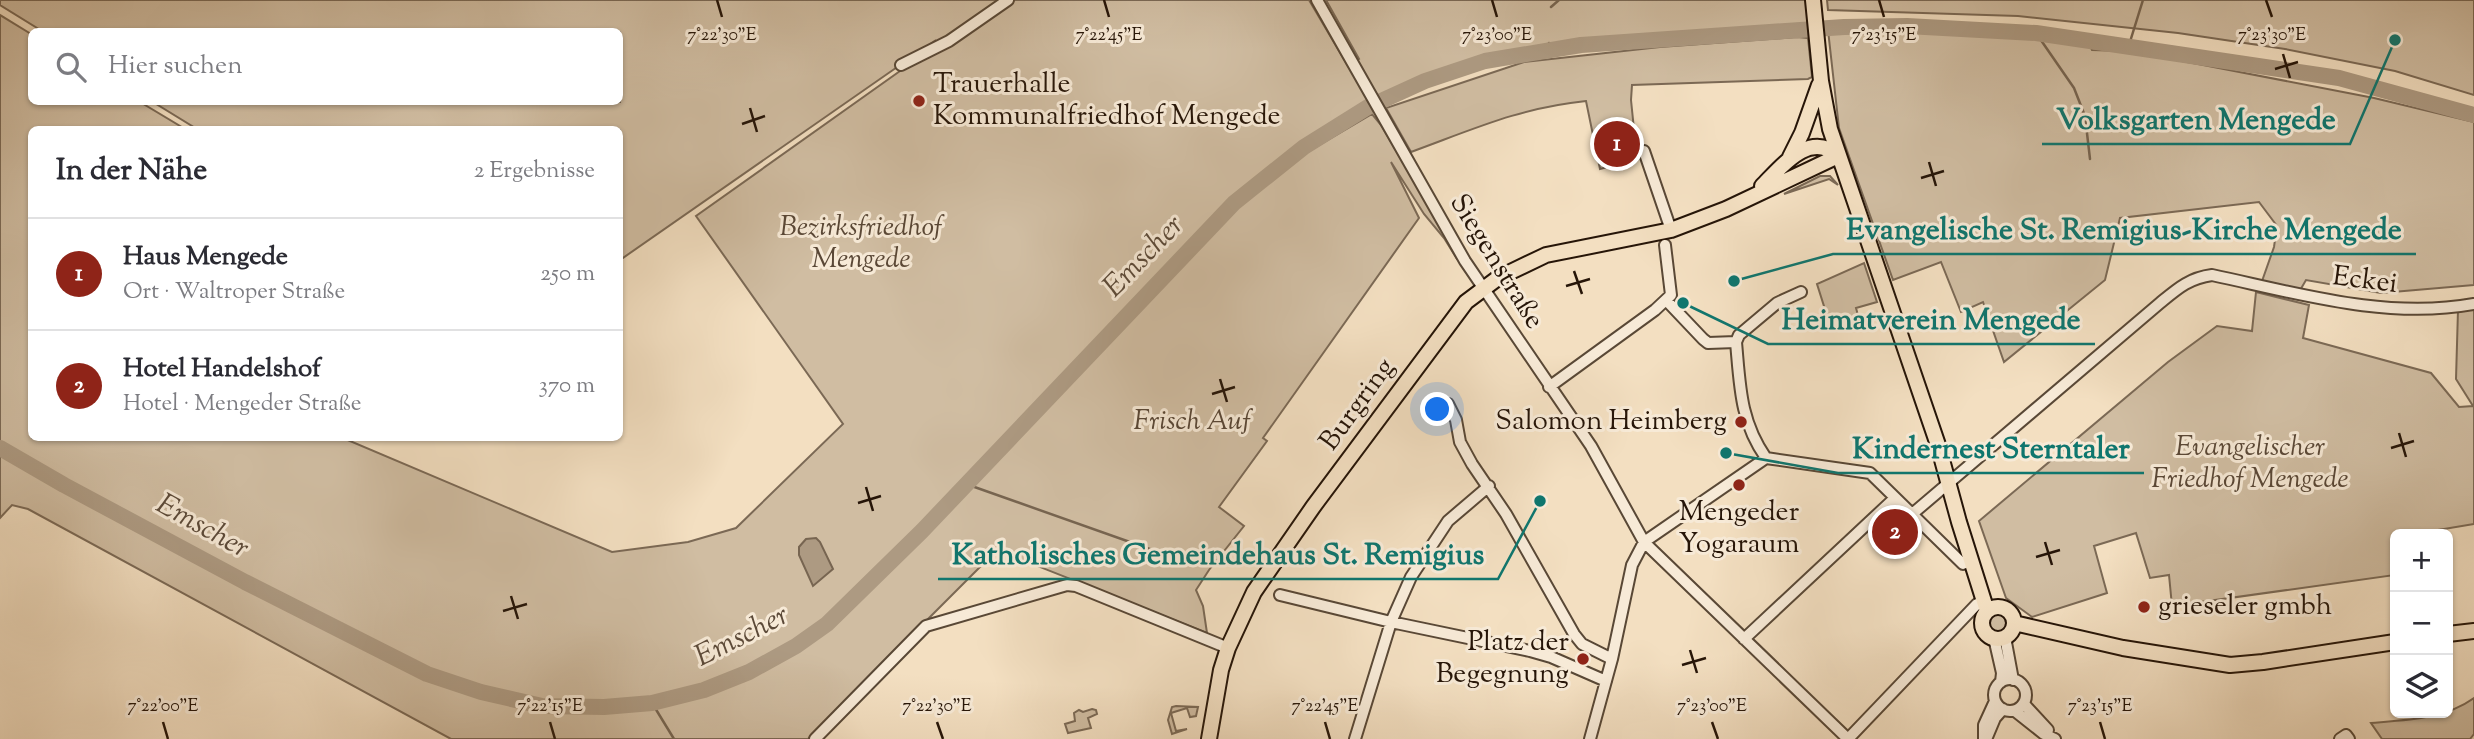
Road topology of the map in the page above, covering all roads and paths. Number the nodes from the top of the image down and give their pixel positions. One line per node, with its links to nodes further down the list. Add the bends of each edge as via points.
1 (1008, 0): 4 (street, via 949,41)
2 (1317, 0): 12 (street, Siegenstraße)
3 (1813, 2): 5 (main road)
4 (901, 65)
5 (1821, 81): 7 (main road); 8 (main road)
6 (1644, 151): 10 (street)
7 (1838, 156): 8 (main road, via 1828,149 1810,147); 9 (main road); 20 (main road)
8 (1788, 161): 9 (main road)
9 (1752, 195): 10 (main road, Burgring)
10 (1671, 230): 12 (main road, Burgring, via 1546,255)
11 (1665, 245): 14 (street)
12 (1483, 287): 17 (street, Siegenstraße); 35 (main road, Burgring, via 1453,317 1313,507 1254,592)
13 (1801, 292): 16 (street, via 1777,303)
14 (1669, 298): 16 (street, via 1703,340); 17 (street)
15 (2474, 304): 20 (street, Eckei, via 2408,309 2338,302 2212,275 2192,279)
16 (1736, 342): 19 (street, via 1745,421)
17 (1549, 387): 24 (street, Siegenstraße, via 1598,458)
18 (1448, 404): 21 (street, via 1460,442)
19 (1766, 458): 22 (street, via 1864,471); 24 (street)
20 (1948, 481): 23 (street, Eckei); 25 (main road)
21 (1489, 486): 28 (street, via 1436,536); 36 (street, via 1574,634 1582,644)
22 (1895, 498): 23 (street); 33 (street)
23 (1911, 514): 25 (street)
24 (1644, 542): 33 (street, Siegenstraße); 36 (street, via 1632,565)
25 (1969, 567): 27 (main road)
26 (1280, 595): 28 (street)
27 (1986, 607): 29 (main road, via 2008,611); 32 (main road, via 1983,628 1988,635); 45 (street)
28 (1391, 622): 37 (street, via 1530,651); 43 (street)
29 (2014, 623): 32 (main road, via 2011,631); 34 (main road, via 2123,648 2230,665)
30 (2474, 631): 31 (main road)
31 (2453, 633)
32 (1999, 637): 38 (street)
33 (1744, 639): 45 (street, Siegenstraße)
34 (2390, 643)
35 (1228, 648): 41 (street, via 1067,584 926,626); 42 (main road, Burgring)
36 (1612, 659): 37 (street)
37 (1606, 681): 44 (street)
38 (2007, 681): 39 (street, via 1996,689); 39 (street, via 2024,687 2026,695)
39 (2009, 706): 40 (street); 46 (street, via 1984,725)
40 (2054, 738)
41 (815, 739)
42 (1209, 739)
43 (1355, 739)
44 (1590, 739)
45 (1848, 739)
46 (1985, 739)
47 (2340, 739): 48 (street, via 2346,735)
48 (2348, 739)

